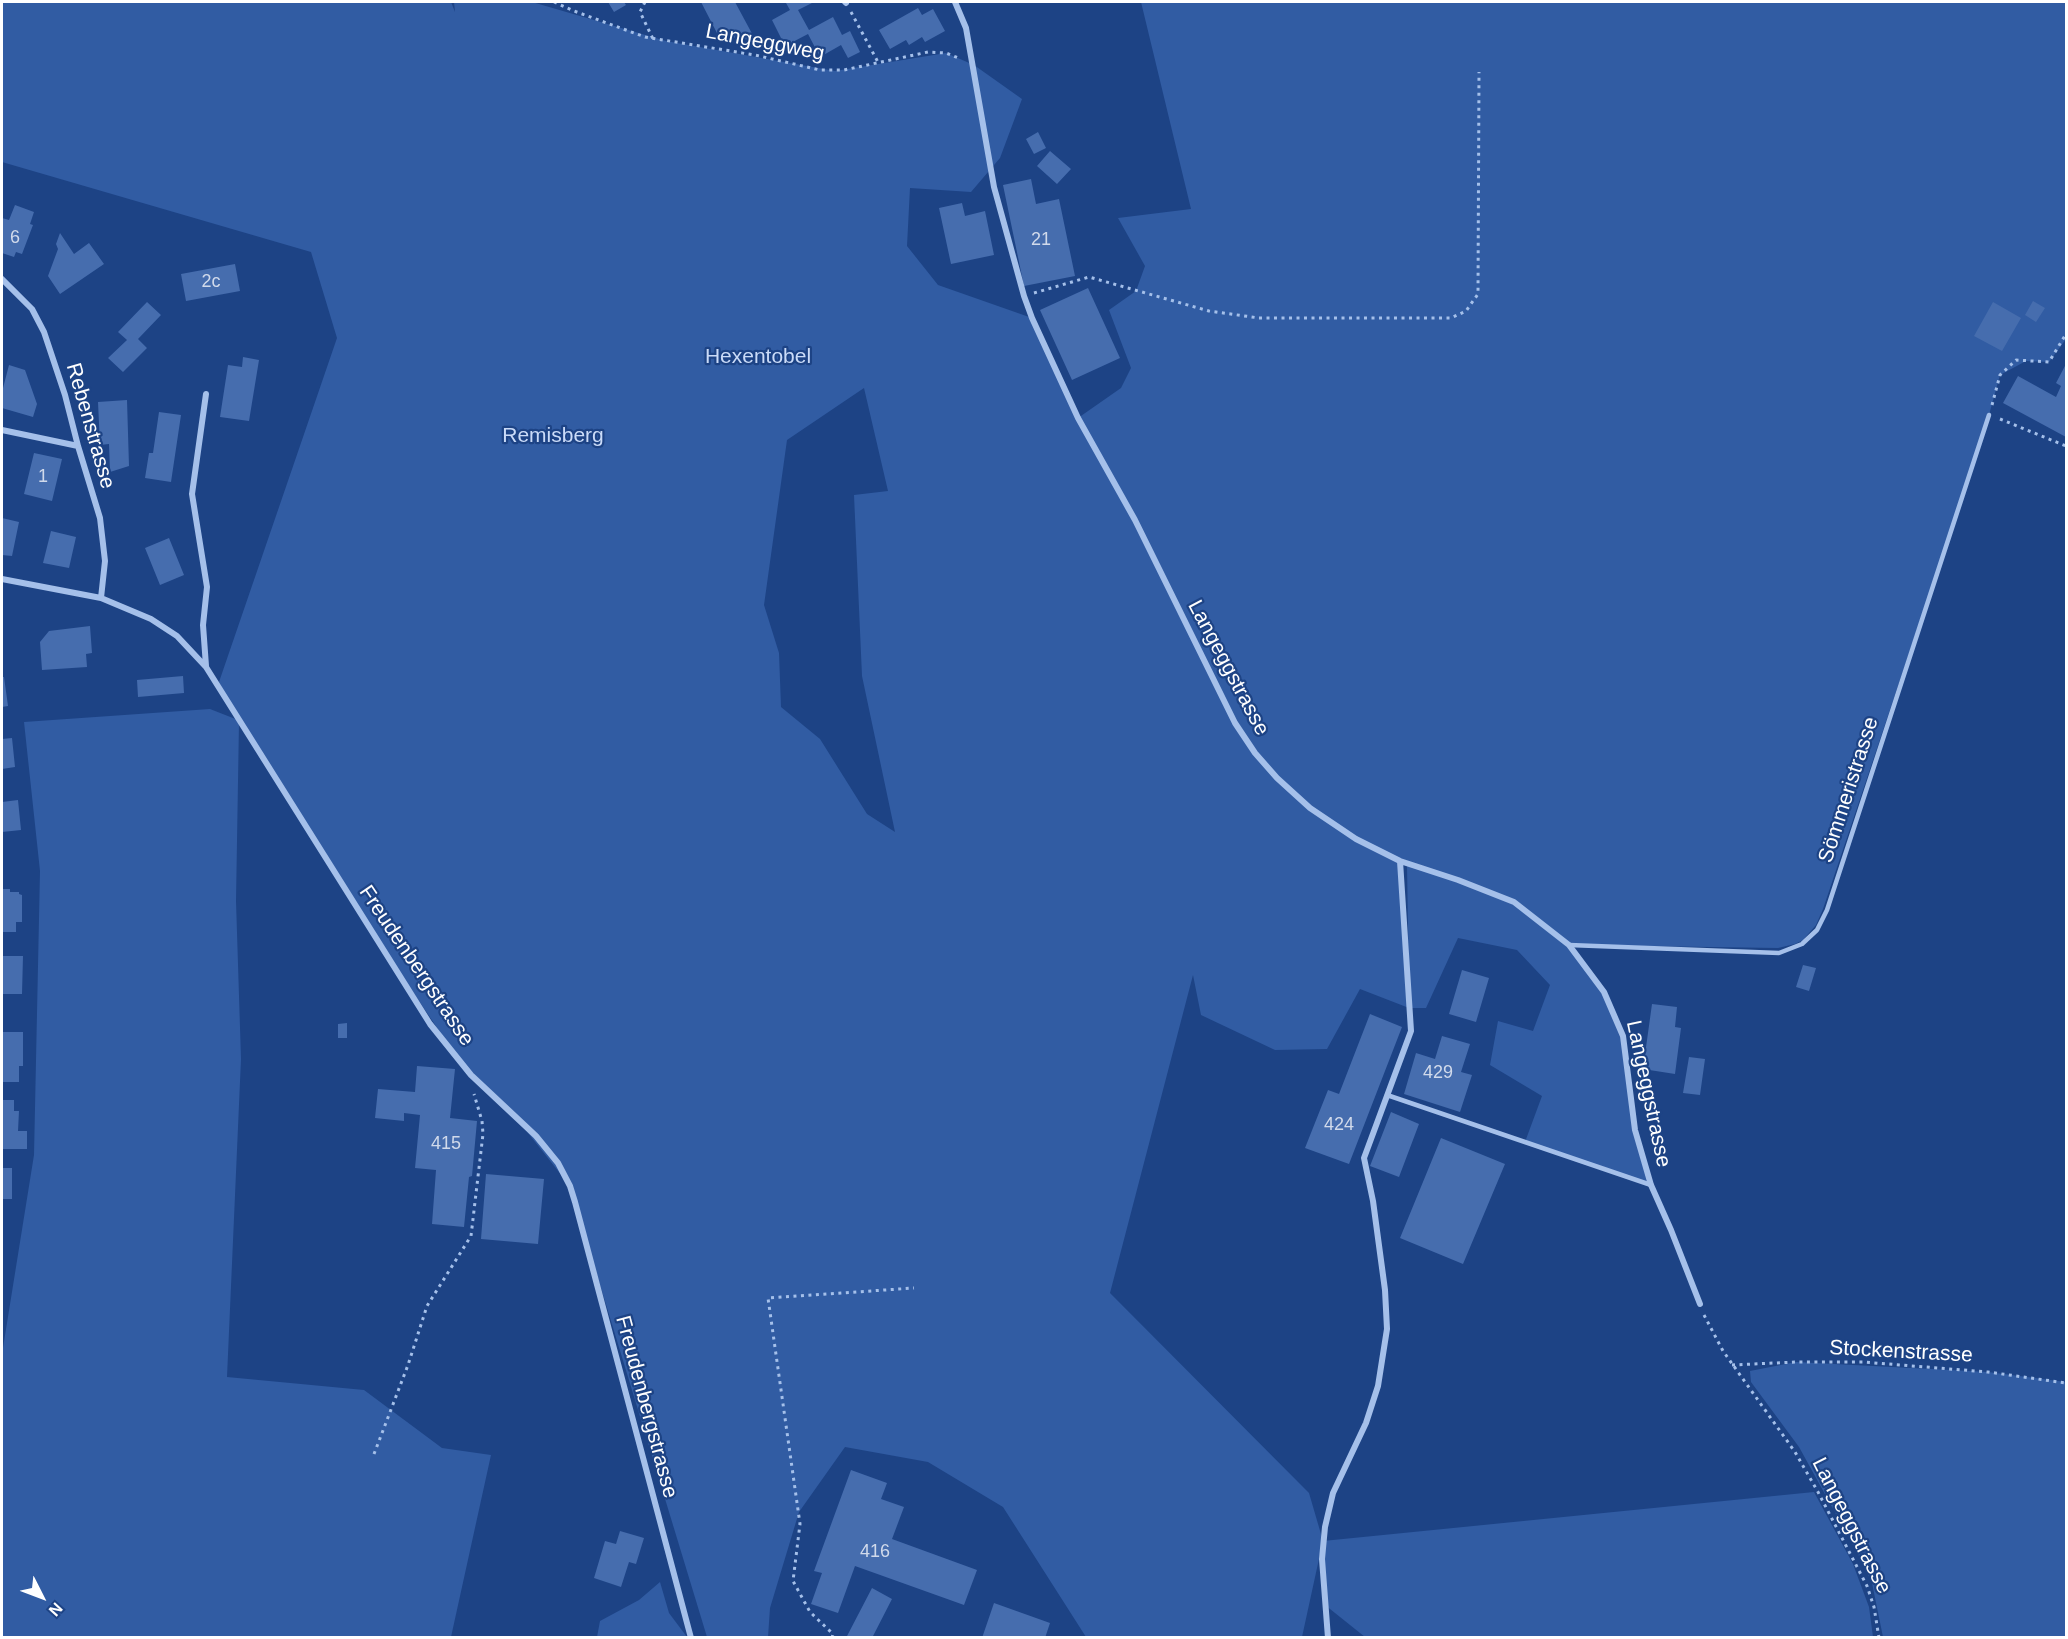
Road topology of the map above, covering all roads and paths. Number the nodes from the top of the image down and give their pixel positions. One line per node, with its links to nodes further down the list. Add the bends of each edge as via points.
1 (554, 2): 5 (path, Langeggweg)
2 (645, 2): 5 (path, via 640,12)
3 (845, 2): 6 (path)
4 (955, 2): 7 (street, Langeggstrasse, via 966,28)
5 (653, 39): 6 (path, Langeggweg, via 820,70)
6 (879, 64): 7 (path, Langeggweg, via 928,52 946,53)
7 (974, 65): 10 (street, Langeggstrasse, via 994,187)
8 (1479, 72): 10 (path, via 1478,294 1466,311 1451,318 1259,318 1209,311 1089,277)
9 (2, 279): 15 (street, Rebenstrasse, via 32,309 44,332)
10 (1024, 296): 20 (street, Langeggstrasse, via 1078,418 1135,520 1235,723 1277,778 1310,808 1356,839)
11 (2067, 334): 13 (path, via 2049,362 2016,360 2000,375)
12 (206, 394): 19 (street, via 192,494 207,587 203,625)
13 (1989, 415): 16 (path); 21 (lane, Sömmeristrasse, via 1827,910 1817,930 1802,945 1779,952)
14 (2, 430): 15 (street)
15 (78, 446): 18 (street, Rebenstrasse, via 100,518 105,561)
16 (2067, 446)
17 (2, 579): 18 (street, Freudenbergstrasse)
18 (101, 598): 19 (street, Freudenbergstrasse, via 151,619 177,636)
19 (206, 667): 22 (street, Freudenbergstrasse, via 413,998)
20 (1400, 861): 21 (street, Langeggstrasse, via 1514,902); 23 (street, via 1411,1031)
21 (1569, 945): 24 (street, Langeggstrasse, via 1604,992 1623,1036 1635,1130)
22 (471, 1075): 29 (path, via 483,1121 471,1236 426,1306); 30 (street, Freudenbergstrasse, via 545,1146 570,1186)
23 (1387, 1095): 24 (lane); 32 (street, via 1364,1158 1386,1290 1387,1329 1378,1386 1366,1423 1333,1493 1325,1527 1322,1558)
24 (1651, 1185): 26 (street, Langeggstrasse)
25 (914, 1288): 31 (path, via 768,1298 800,1524 793,1581 810,1612 833,1634)
26 (1700, 1304): 27 (path, Langeggstrasse)
27 (1732, 1365): 28 (path, Stockenstrasse, via 1863,1362); 33 (path, Langeggstrasse, via 1818,1491 1867,1586)
28 (2067, 1383)
29 (374, 1454)
30 (690, 1638)
31 (832, 1638)
32 (1328, 1638)
33 (1879, 1638)

